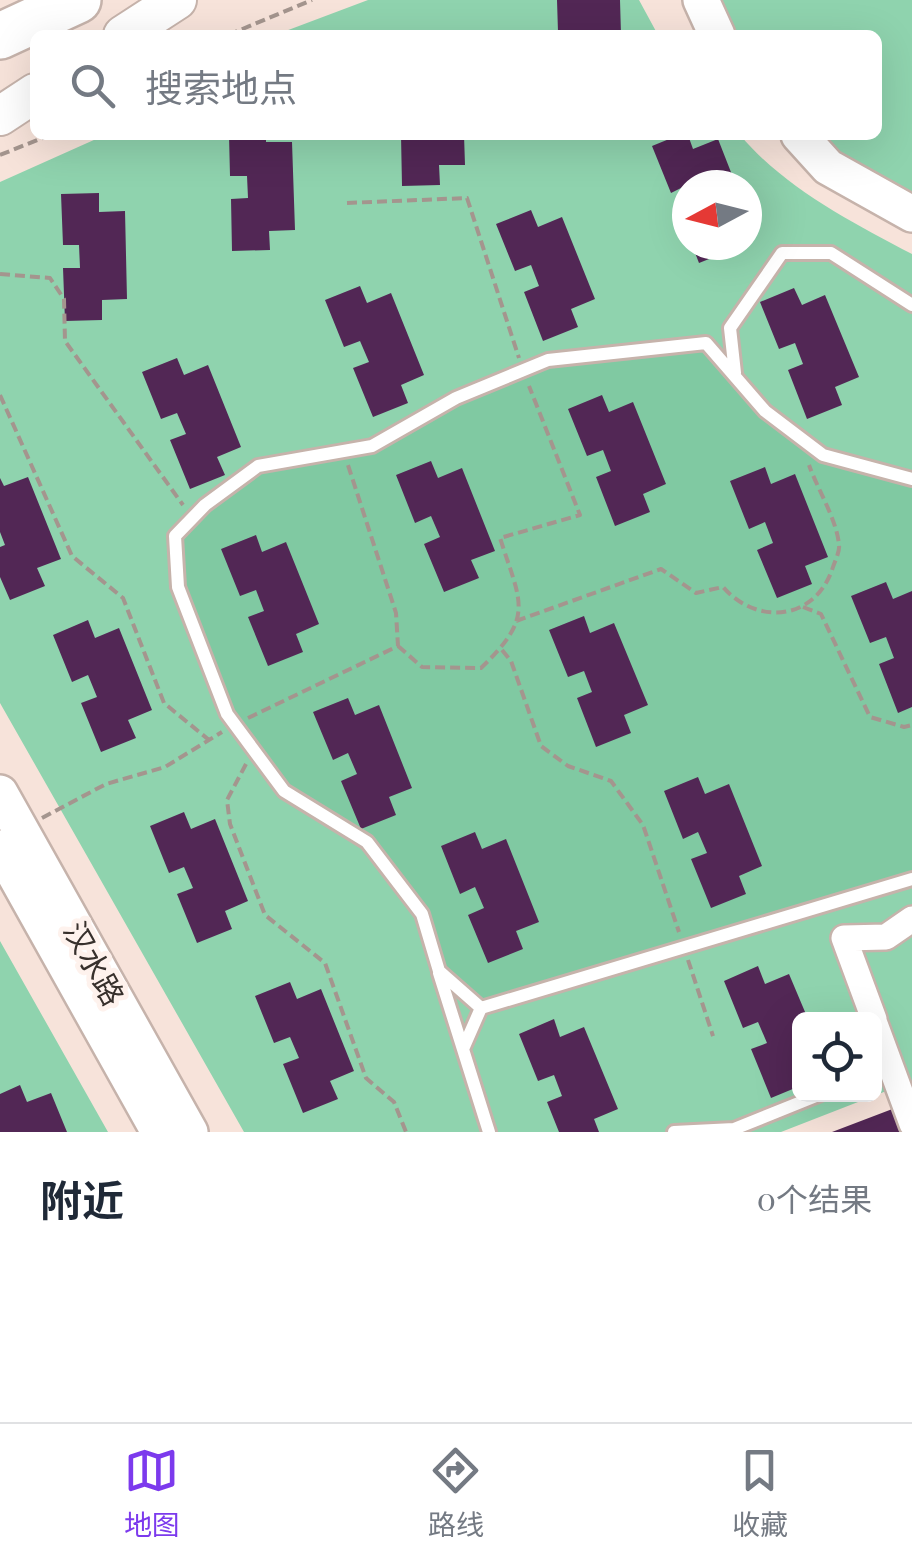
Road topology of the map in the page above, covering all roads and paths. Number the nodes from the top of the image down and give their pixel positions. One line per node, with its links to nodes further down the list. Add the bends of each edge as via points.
1 (20, 0): 6 (highway)
2 (78, 0): 10 (highway)
3 (177, 0): 7 (main road)
4 (312, 0): 8 (path)
5 (702, 0): 9 (main road)
6 (0, 8)
7 (131, 30)
8 (240, 30)
9 (715, 30)
10 (0, 36)
11 (30, 96): 12 (main road)
12 (0, 116)
13 (38, 140): 15 (path)
14 (803, 140): 17 (main road, via 828,167)
15 (0, 155)
16 (346, 203): 22 (path, via 467,198)
17 (912, 214)
18 (0, 274): 28 (path, via 50,278 64,299 64,341)
19 (912, 306): 20 (lane, via 831,253 782,254)
20 (730, 328): 21 (lane); 23 (lane)
21 (706, 343): 22 (lane, via 548,360); 23 (lane)
22 (523, 371): 26 (lane, via 456,398 372,446); 30 (path, via 580,515 500,538 519,598)
23 (736, 373): 25 (lane, via 765,411)
24 (0, 395): 35 (path, via 72,556 123,598 164,702)
25 (804, 440): 27 (lane, via 823,455); 29 (path, via 840,546 829,580)
26 (344, 451): 28 (lane, via 258,466); 31 (path, via 396,613)
27 (912, 479)
28 (192, 518): 33 (lane, via 175,536 178,587)
29 (803, 607): 30 (path, via 765,614 740,606 723,587 696,593 661,569); 34 (path, via 821,614 870,717)
30 (516, 622): 32 (path, via 514,636)
31 (398, 646): 32 (path, via 422,667 481,668); 33 (path)
32 (501, 649): 41 (path, via 541,746 568,766 611,780 643,825)
33 (235, 724): 35 (path); 36 (lane)
34 (912, 725)
35 (209, 740): 38 (path, via 165,767 106,784)
36 (254, 750): 42 (lane, via 284,790 367,842 422,914); 52 (path, via 227,800 265,914 325,963 366,1078 394,1102)
37 (0, 793): 38 (main road, 汉水路)
38 (8, 857): 50 (main road, 汉水路); 51 (main road, 汉水路)
39 (912, 879): 41 (lane)
40 (912, 919): 44 (street, via 886,937 844,938)
41 (684, 947): 43 (lane); 45 (path)
42 (438, 971): 43 (lane); 47 (lane)
43 (481, 1008): 47 (lane)
44 (871, 1012)
45 (713, 1036)
46 (882, 1042): 49 (street)
47 (462, 1049): 53 (lane)
48 (802, 1102): 54 (lane, via 734,1129)
49 (912, 1124)
50 (158, 1132)
51 (190, 1132)
52 (406, 1132)
53 (489, 1132)
54 (674, 1132)

